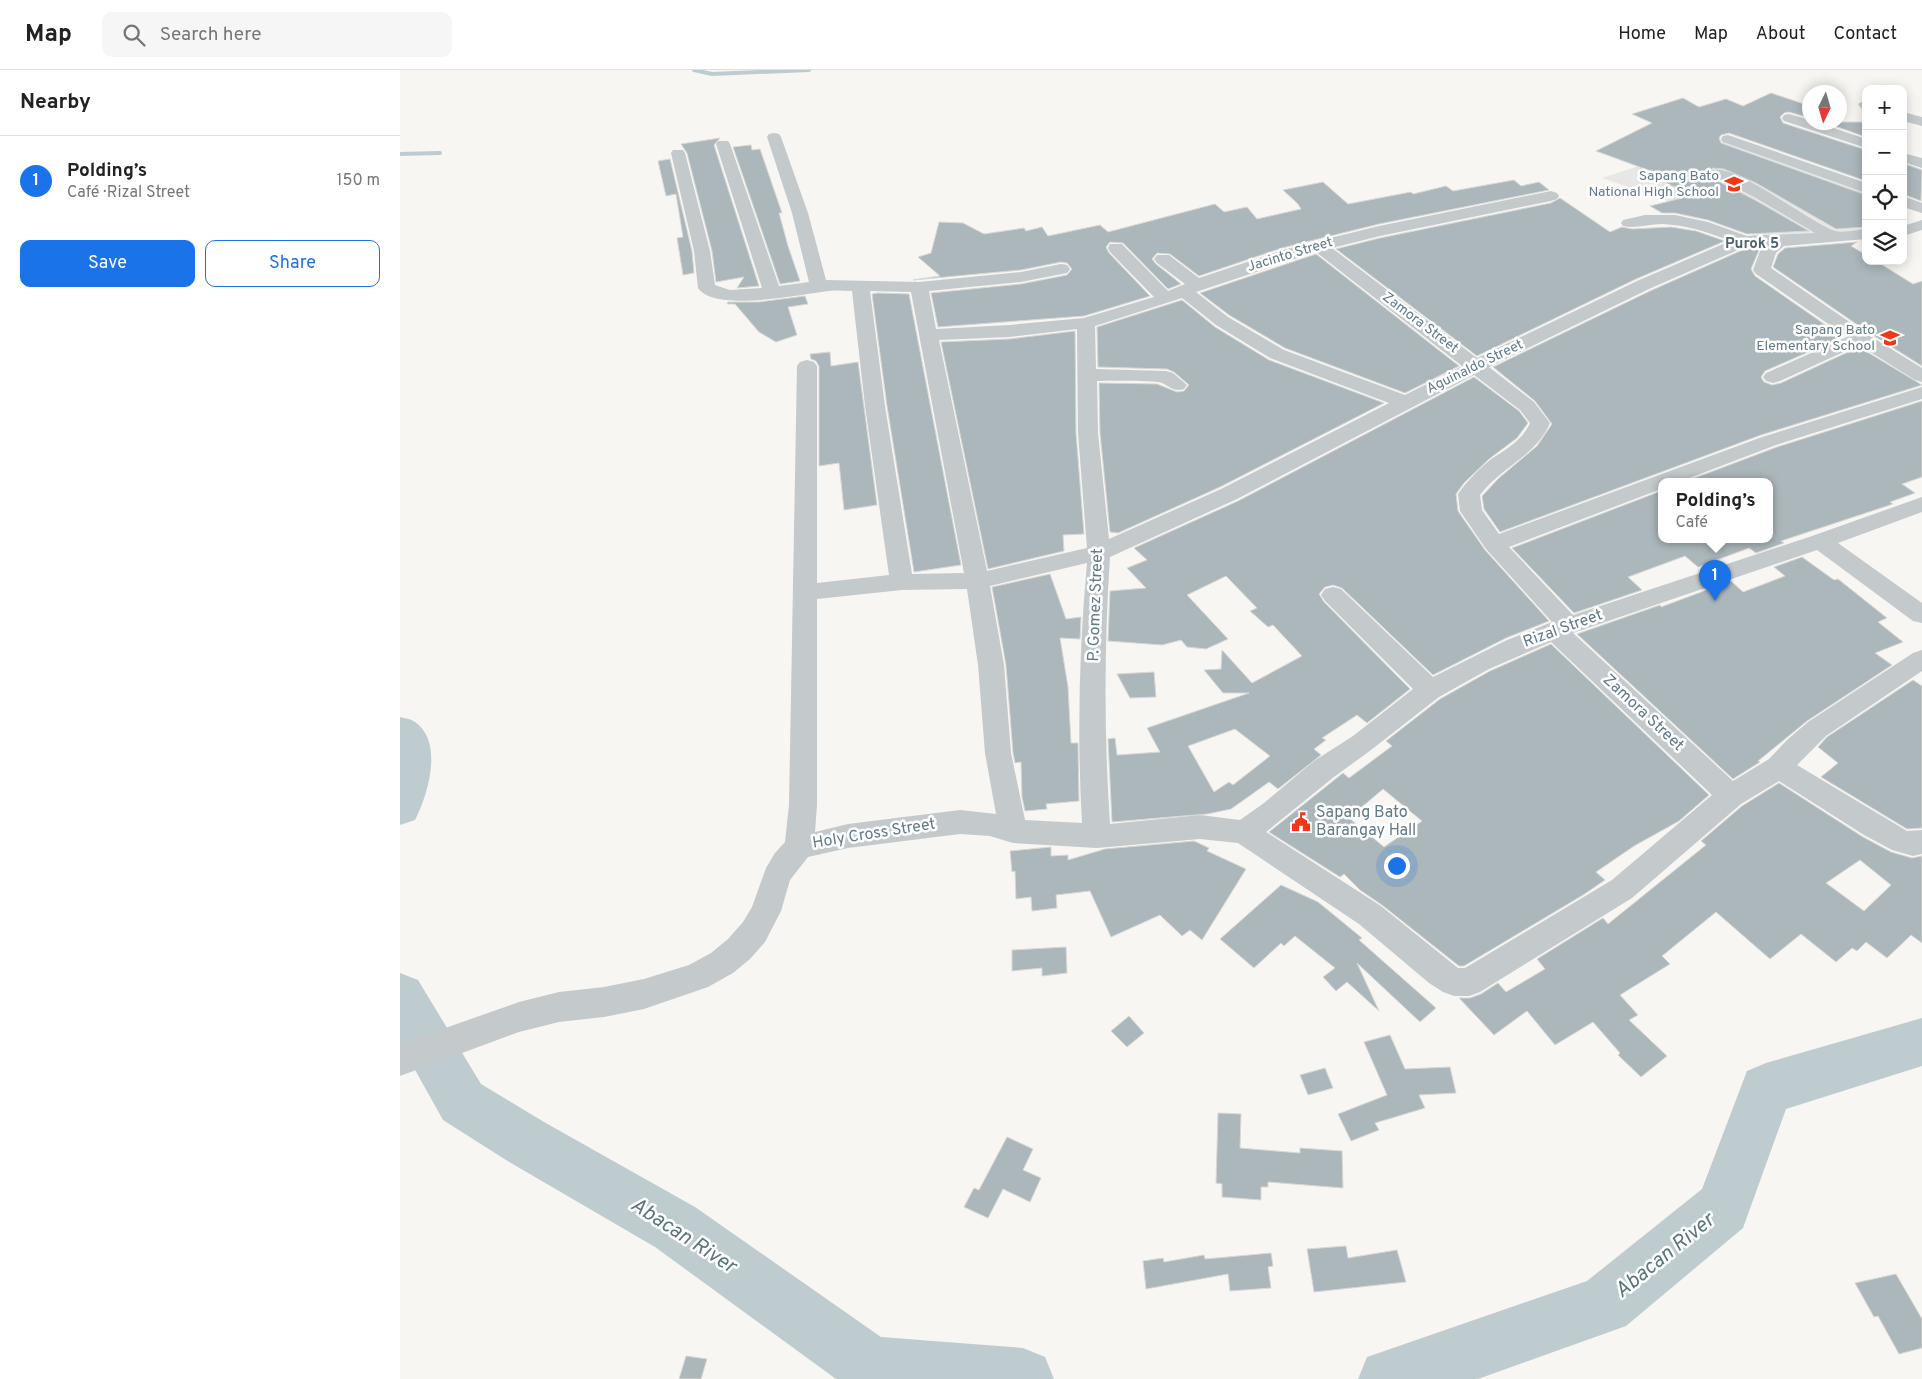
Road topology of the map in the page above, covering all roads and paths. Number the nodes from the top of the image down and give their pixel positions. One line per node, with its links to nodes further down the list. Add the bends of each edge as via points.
1 (1907, 117): 3 (street)
2 (1789, 118): 6 (street)
3 (1922, 122)
4 (774, 137): 28 (street, via 800,213)
5 (1728, 140): 12 (street)
6 (1862, 143)
7 (723, 144): 31 (street)
8 (678, 153): 31 (street, via 702,251 707,288 717,294 732,296)
9 (1907, 158): 10 (street)
10 (1922, 163)
11 (1718, 173): 20 (street)
12 (1862, 187)
13 (1551, 196): 23 (street, Jacinto Street)
14 (1907, 202): 15 (street)
15 (1922, 208)
16 (1629, 223): 21 (street, via 1649,218 1676,219 1697,223)
17 (1922, 225): 18 (street)
18 (1907, 229)
19 (1862, 234): 20 (street, Aguinaldo Street)
20 (1834, 237): 22 (street, Aguinaldo Street)
21 (1745, 241): 22 (street, Aguinaldo Street); 37 (street, Aguinaldo Street, via 1643,285)
22 (1779, 241): 35 (street, via 1768,252 1762,270)
23 (1318, 246): 30 (street, Jacinto Street); 37 (street, Zamora Street)
24 (1116, 248): 32 (street)
25 (1164, 259): 30 (street)
26 (1061, 269): 29 (street, via 1021,277)
27 (860, 285): 28 (street); 29 (street); 51 (street)
28 (819, 286): 31 (street)
29 (919, 287): 34 (street)
30 (1191, 288): 32 (street, Jacinto Street); 43 (street, via 1222,321 1277,354)
31 (772, 292)
32 (1166, 299): 33 (street, Jacinto Street)
33 (1086, 323): 34 (street, Jacinto Street, via 1044,319); 39 (street)
34 (928, 335): 50 (street)
35 (1860, 338): 38 (street); 40 (street)
36 (807, 366): 52 (street)
37 (1476, 366): 43 (street, Aguinaldo Street); 48 (street, Zamora Street, via 1527,406 1540,423 1537,433 1527,444 1488,472 1469,494 1471,511)
38 (1917, 369)
39 (1086, 375): 41 (street, via 1166,377); 49 (street, P. Gomez Street)
40 (1773, 377)
41 (1177, 385)
42 (1922, 393): 44 (street, via 1769,441)
43 (1405, 402): 49 (street, Aguinaldo Street, via 1229,494)
44 (1670, 478)
45 (1658, 483): 48 (street)
46 (1922, 504): 47 (street, Rizal Street)
47 (1820, 541): 54 (street); 55 (street, Rizal Street)
48 (1494, 544): 55 (street, Zamora Street)
49 (1099, 553): 50 (street, Aguinaldo Street); 62 (street, P. Gomez Street, via 1094,615 1093,707)
50 (978, 581): 51 (street, Aguinaldo Street); 60 (street, via 991,665 998,753)
51 (902, 582): 52 (street, Aguinaldo Street)
52 (806, 592): 64 (street, via 803,805)
53 (1333, 595): 57 (street)
54 (1922, 615)
55 (1562, 628): 57 (street, Rizal Street, via 1498,654); 59 (street, Zamora Street)
56 (1922, 659): 58 (street, via 1817,729)
57 (1430, 690): 61 (street, Rizal Street)
58 (1779, 767): 59 (street); 63 (street, via 1902,842)
59 (1731, 796): 61 (street, via 1622,889 1469,982 1454,982 1440,973 1370,915)
60 (1013, 831): 62 (street, Holy Cross Street); 64 (street, Holy Cross Street, via 990,824 932,824)
61 (1244, 832): 62 (street, Holy Cross Street, via 1200,827)
62 (1096, 836)
63 (1922, 842)
64 (799, 847): 65 (street, Holy Cross Street, via 784,862 776,877 766,911 754,932 722,963 697,977 644,994 559,1007 488,1026)
65 (400, 1060)

